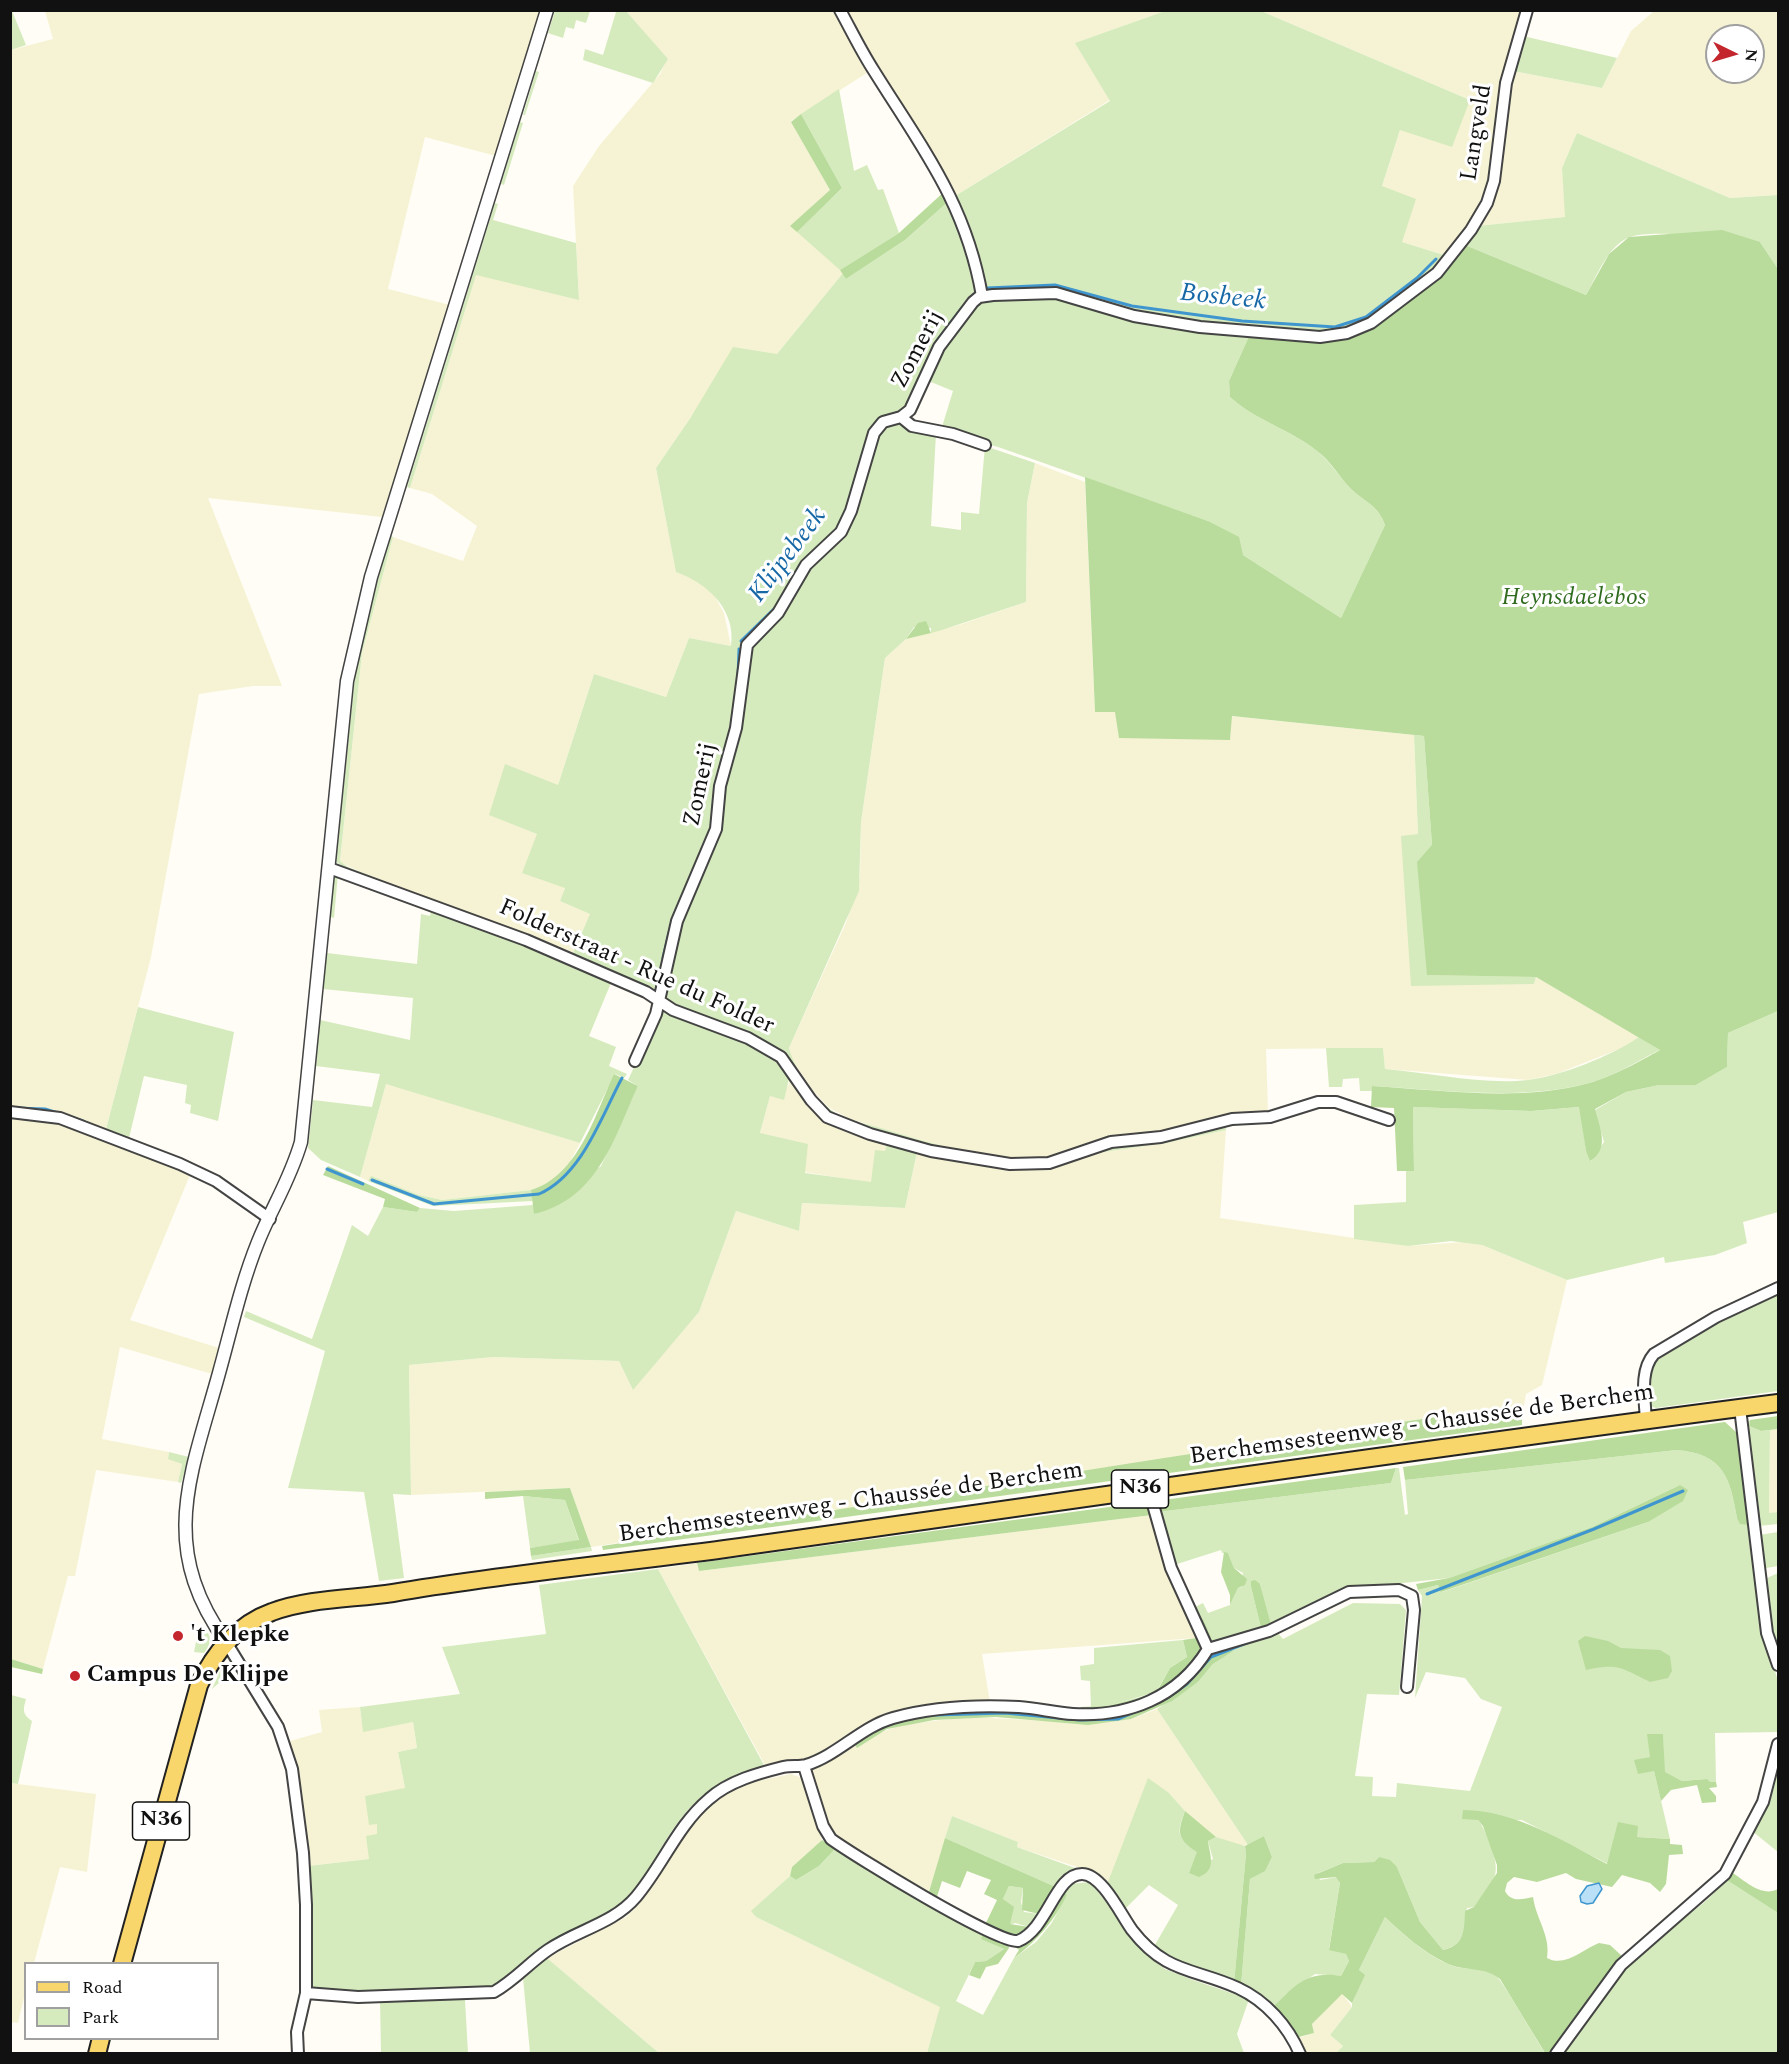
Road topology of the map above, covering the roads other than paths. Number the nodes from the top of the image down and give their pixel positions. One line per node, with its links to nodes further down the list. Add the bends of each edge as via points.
1 (547, 10): 7 (street, via 356,631 347,681)
2 (840, 10): 4 (street, via 874,72 946,184 973,253)
3 (1527, 10): 4 (street, Langveld, via 1506,83 1494,181 1487,203 1437,273 1371,323 1347,333 1320,337 1134,316 1056,293)
4 (982, 296): 5 (street, Zomerij, via 945,337 915,402)
5 (901, 417): 6 (street, via 912,426); 8 (street, Zomerij, via 883,422 874,433 841,532 806,565 783,606 747,645 736,728 720,786 716,829 677,921)
6 (985, 445)
7 (329, 868): 8 (street, Folderstraat - Rue du Folder, via 526,940); 12 (street, via 303,1130 293,1169)
8 (660, 1000): 9 (street, Zomerij); 11 (street, Folderstraat - Rue du Folder, via 673,1010 775,1052 819,1110 832,1120 888,1140 965,1159 1048,1163 1111,1142 1161,1137 1232,1119 1270,1117 1318,1102 1336,1102)
9 (635, 1061)
10 (10, 1112): 12 (street, via 60,1118 180,1164 216,1181)
11 (1389, 1120)
12 (270, 1219): 18 (street, via 251,1259 186,1502 185,1539 190,1567 205,1612)
13 (1779, 1288): 16 (street, via 1716,1317 1654,1354 1647,1362 1645,1374)
14 (1779, 1403): 15 (main road, Berchemsesteenweg - Chaussée de Berchem / N36)
15 (1740, 1408): 16 (main road, Berchemsesteenweg - Chaussée de Berchem / N36); 20 (street, via 1767,1633)
16 (1646, 1421): 17 (main road, Berchemsesteenweg - Chaussée de Berchem / N36)
17 (1148, 1487): 18 (main road, Berchemsesteenweg - Chaussée de Berchem / N36, via 811,1537 529,1571 293,1606 262,1616); 19 (street, via 1171,1568)
18 (226, 1642): 24 (main road, N36, via 196,1692); 25 (street, via 278,1727 292,1769 305,1879)
19 (1208, 1649): 21 (street, via 1269,1631 1348,1592 1403,1591 1412,1596 1414,1610); 23 (street, via 1178,1686 1122,1712 1071,1714 993,1707 915,1713 874,1725)
20 (1779, 1665)
21 (1407, 1687)
22 (1779, 1744): 28 (street, via 1763,1802 1725,1874 1621,1965)
23 (804, 1766): 25 (street, via 761,1773 713,1796 670,1844 632,1902 609,1919 550,1948 494,1992 358,1997); 27 (street, via 831,1839 988,1932 1016,1941 1026,1938 1066,1881 1078,1874 1090,1875 1151,1951 1174,1966 1238,1988 1258,2000 1288,2031)
24 (123, 1962)
25 (306, 1993): 26 (street, via 297,2032)
26 (297, 2054)
27 (1300, 2054)
28 (1556, 2054)

